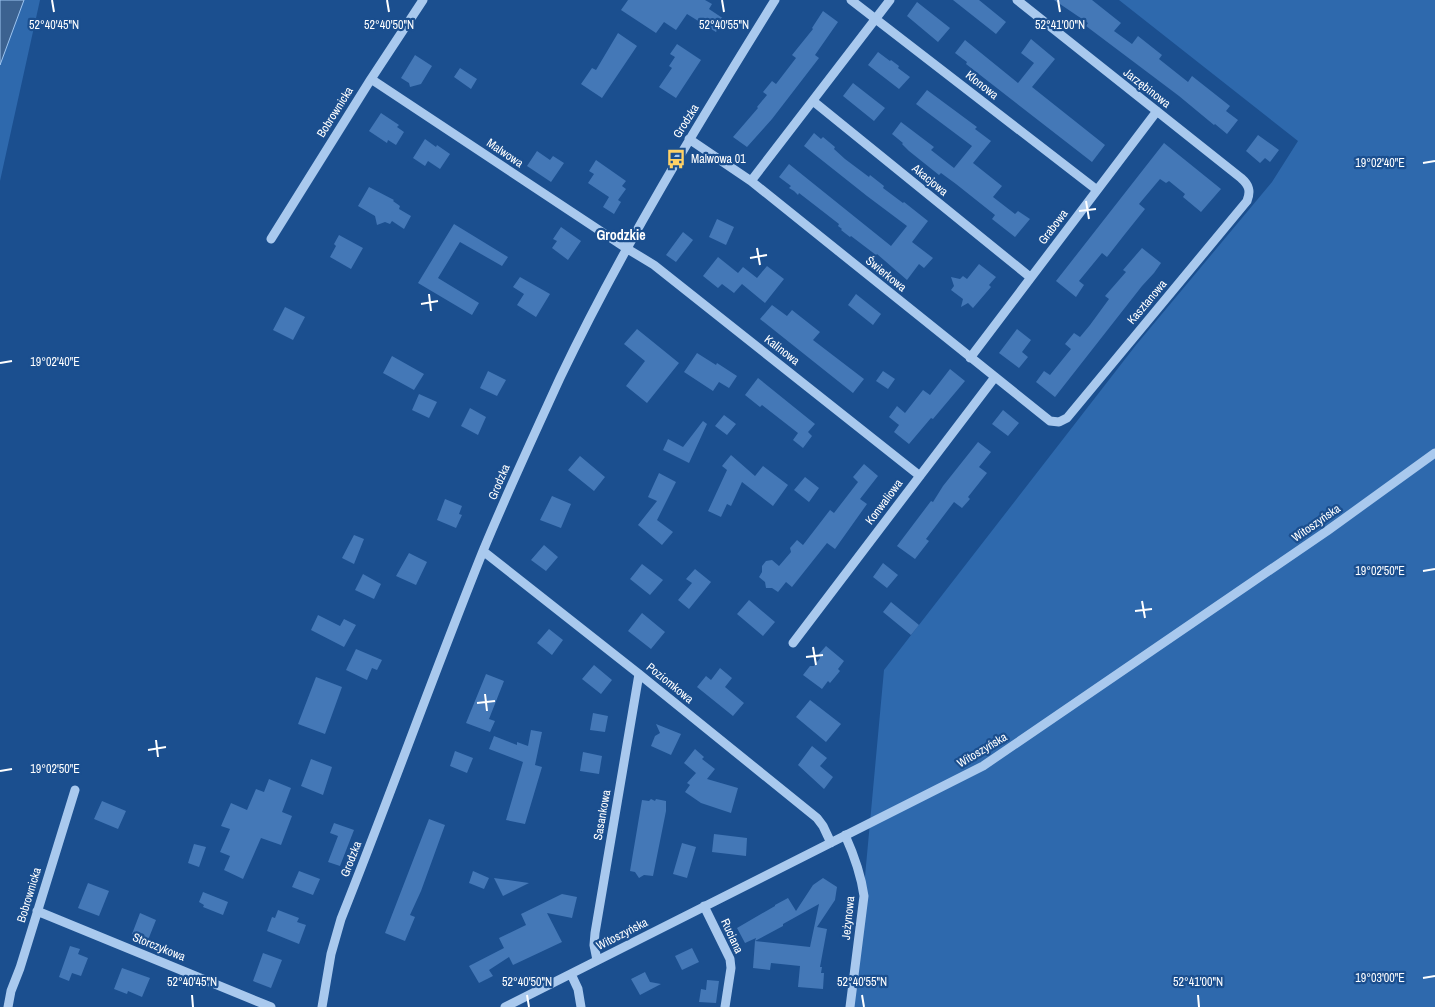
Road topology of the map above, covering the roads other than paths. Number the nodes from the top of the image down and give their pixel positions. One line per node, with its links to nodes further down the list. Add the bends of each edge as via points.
1 (423, 0): 7 (street, Bobrownicka)
2 (775, 0): 10 (street, Grodzka)
3 (851, 0): 6 (street, Klonowa)
4 (890, 0): 6 (street)
5 (1017, 0): 9 (street, Jarzębinowa)
6 (875, 18): 8 (street); 12 (street, Klonowa)
7 (371, 79): 14 (street, Bobrownicka); 15 (street, Malwowa)
8 (813, 101): 11 (street); 16 (street, Akacjowa)
9 (1157, 111): 12 (street, Grabowa); 13 (street, Jarzębinowa, via 1247,184)
10 (689, 139): 11 (street, Świerkowa); 15 (street, Grodzka)
11 (751, 181): 17 (street, Świerkowa)
12 (1097, 190): 16 (street, Grabowa)
13 (1247, 201): 19 (street, Kasztanowa)
14 (270, 239)
15 (626, 248): 21 (street, Kalinowa, via 654,264); 22 (street, Grodzka, via 558,384)
16 (1030, 277): 17 (street, Grabowa)
17 (970, 358): 18 (street, Świerkowa)
18 (994, 377): 19 (street, Świerkowa, via 1050,420 1059,422); 21 (street, Konwaliowa)
19 (1066, 418)
20 (1435, 453): 26 (street, Witoszyńska, via 1327,531 983,766)
21 (920, 476): 23 (street, Konwaliowa)
22 (483, 551): 24 (street, Poziomkowa); 34 (street, Grodzka, via 341,918)
23 (793, 643)
24 (639, 674): 27 (street, Poziomkowa, via 817,818); 30 (street, Sasankowa, via 595,933)
25 (75, 790): 29 (street, Bobrownicka)
26 (845, 835): 27 (street, Witoszyńska); 38 (street, Jeżynowa, via 862,879 864,896)
27 (831, 842): 28 (street, Witoszyńska)
28 (704, 906): 30 (street, Witoszyńska); 37 (street, Ruciana, via 730,958)
29 (37, 911): 32 (street, Bobrownicka); 33 (street, Storczykowa)
30 (597, 960): 31 (street, Witoszyńska)
31 (571, 974): 35 (street, Witoszyńska); 36 (street)
32 (8, 1007)
33 (271, 1007)
34 (322, 1007)
35 (505, 1007)
36 (581, 1007)
37 (725, 1007)
38 (850, 1007)

